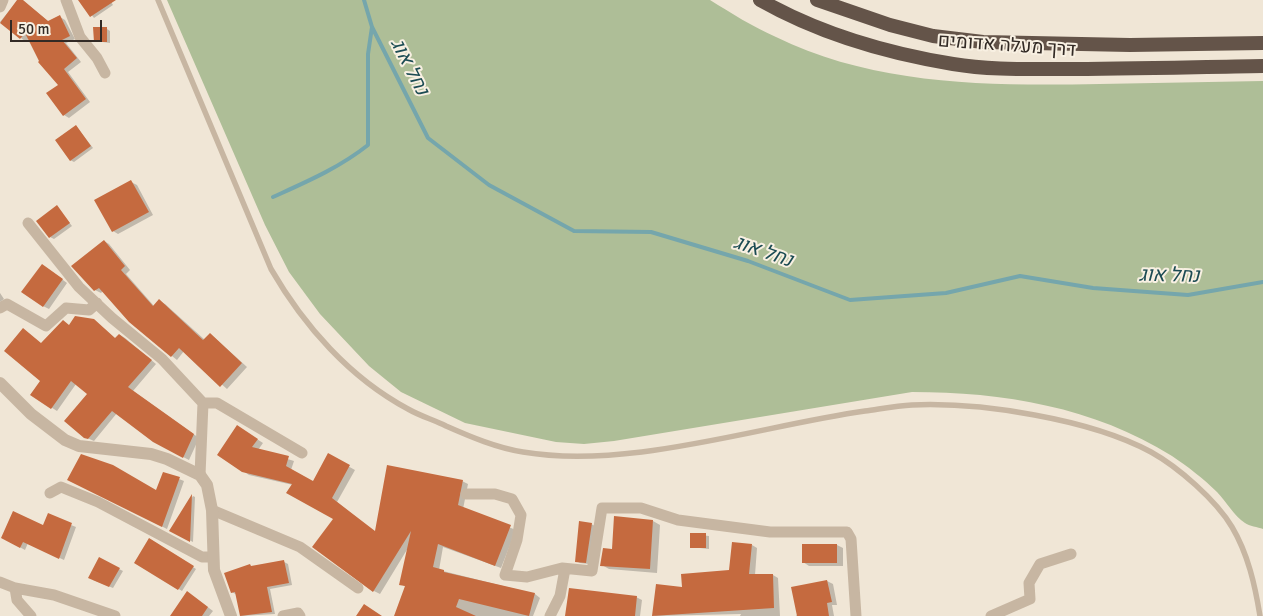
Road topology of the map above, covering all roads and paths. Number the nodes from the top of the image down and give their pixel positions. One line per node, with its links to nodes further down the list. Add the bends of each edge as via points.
1 (3, 0): 6 (street)
2 (66, 0): 9 (street, via 80,38 98,58)
3 (158, 0): 34 (lane, via 271,269 291,304 358,376 408,409 487,442 522,452 564,456 659,449 838,415 911,405 970,407 1037,415 1113,437 1151,452 1184,476 1231,526 1255,586)
4 (760, 0): 8 (highway, דרך מעלה אדומים, via 787,15 873,48 955,65 1017,69)
5 (817, 0): 7 (highway, דרך מעלה אדומים, via 916,32 983,42)
6 (0, 6)
7 (1263, 43)
8 (1263, 66)
9 (105, 73)
10 (28, 223): 11 (street, via 79,287)
11 (96, 303): 12 (street, via 88,310 66,308 46,326 7,304); 14 (street, via 162,358)
12 (0, 308)
13 (0, 383): 16 (street, via 31,414 65,440 79,446 151,454)
14 (203, 403): 15 (street, via 217,403); 16 (street)
15 (302, 453)
16 (200, 475): 19 (street, via 207,485)
17 (50, 494): 21 (street, via 61,487 98,502 202,557)
18 (466, 494): 22 (street, via 495,494 512,499 521,515 518,540 505,575 527,577)
19 (212, 510): 21 (street); 25 (street, via 300,547)
20 (1070, 554): 33 (street, via 1040,564 1029,583 1030,599)
21 (213, 557): 28 (street, via 218,586)
22 (565, 569): 31 (street, via 560,596); 32 (street, via 592,571 602,508 641,508 678,520 770,532 847,532)
23 (0, 582): 24 (street)
24 (15, 588): 26 (street, via 17,600); 27 (street, via 54,595)
25 (358, 588)
26 (31, 616)
27 (115, 616)
28 (231, 616)
29 (283, 616): 30 (street, via 298,613)
30 (300, 616)
31 (550, 616)
32 (856, 616)
33 (991, 616)
34 (1260, 616)

